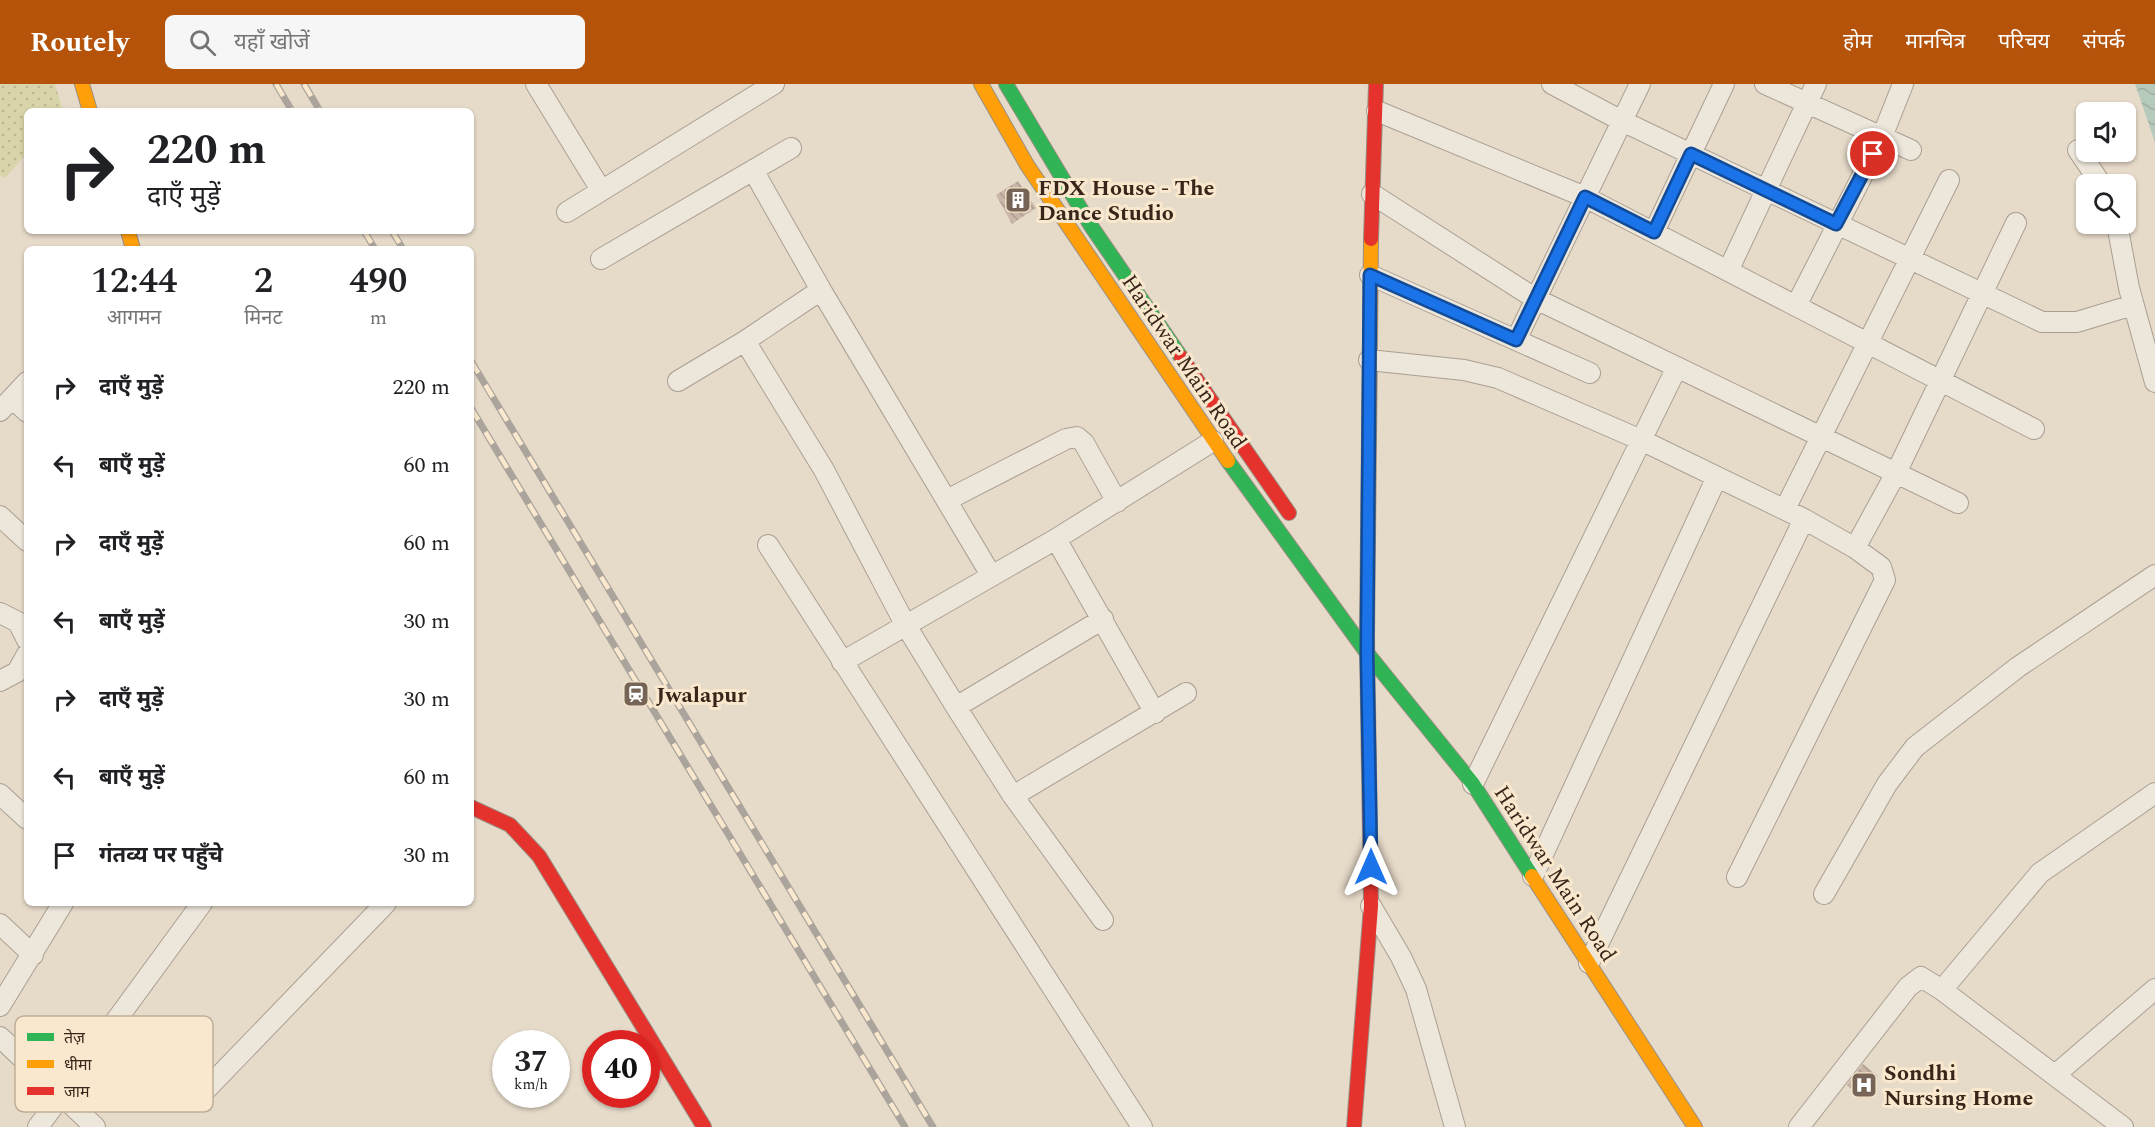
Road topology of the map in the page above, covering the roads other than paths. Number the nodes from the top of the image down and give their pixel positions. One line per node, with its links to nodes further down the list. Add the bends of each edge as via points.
1 (81, 84): 14 (main road)
2 (536, 84): 23 (street)
3 (774, 84): 23 (street)
4 (981, 84): 56 (main road, Haridwar Main Road, via 1027,165)
5 (1006, 84): 65 (main road, Haridwar Main Road, via 1091,226)
6 (1376, 84): 15 (main road)
7 (1552, 84): 16 (street)
8 (1640, 84): 16 (street)
9 (1724, 84): 20 (street)
10 (1766, 84): 13 (street)
11 (1816, 84): 13 (street)
12 (1903, 84): 17 (street)
13 (1807, 103): 17 (street); 24 (street)
14 (89, 108)
15 (1377, 111): 25 (main road); 26 (street)
16 (1622, 121): 20 (street); 26 (street)
17 (1882, 137): 19 (street); 29 (street)
18 (791, 148): 21 (street)
19 (1911, 150)
20 (1691, 154): 24 (street); 30 (street)
21 (753, 170): 33 (street); 36 (street)
22 (1949, 180): 32 (street)
23 (601, 190): 27 (street)
24 (1767, 190): 29 (street); 34 (street)
25 (1372, 194): 35 (main road); 38 (street)
26 (1585, 197): 30 (street); 38 (street)
27 (567, 212)
28 (2016, 223): 37 (street)
29 (1836, 224): 32 (street); 40 (street)
30 (1654, 232): 34 (street)
31 (2119, 234): 39 (street)
32 (1909, 259): 37 (street); 43 (street)
33 (601, 260)
34 (1728, 271): 40 (street)
35 (1370, 275): 41 (street); 44 (main road)
36 (820, 290): 42 (street); 59 (street)
37 (1982, 293): 39 (street, via 2042,322 2077,322); 48 (street)
38 (1536, 299): 41 (street); 45 (street)
39 (2133, 305): 49 (street)
40 (1796, 306): 43 (street)
41 (1516, 340): 46 (street)
42 (746, 341): 47 (street); 76 (street, via 824,470)
43 (1868, 343): 48 (street); 54 (street)
44 (1369, 360): 55 (street, via 1464,370 1498,378); 77 (main road)
45 (1677, 367): 54 (street); 55 (street)
46 (1590, 373)
47 (678, 381)
48 (1941, 381): 53 (street); 57 (street)
49 (2155, 382)
50 (24, 385): 51 (street)
51 (6, 405): 52 (street)
52 (24, 411)
53 (2034, 429)
54 (1821, 437): 57 (street); 62 (street)
55 (1641, 440): 58 (street); 84 (street)
56 (1213, 441): 60 (street); 77 (main road, Haridwar Main Road)
57 (1896, 473): 61 (street); 69 (street)
58 (1716, 479): 62 (street); 90 (street)
59 (946, 501): 60 (street, via 1066,439 1077,437 1084,442); 71 (street)
60 (1117, 501): 67 (street)
61 (1958, 503)
62 (1785, 509): 64 (street)
63 (0, 516): 66 (street)
64 (1804, 519): 69 (street); 100 (street)
65 (1294, 521)
66 (24, 538)
67 (1056, 539): 71 (street); 75 (street)
68 (768, 544): 79 (street)
69 (1855, 548): 91 (street, via 1881,567 1885,580)
70 (2155, 574): 92 (street, via 2018,667 1915,747 1887,784)
71 (991, 575): 76 (street)
72 (1333, 581): 77 (main road, Haridwar Main Road)
73 (0, 613): 74 (street)
74 (22, 617)
75 (1102, 619): 82 (street); 83 (street)
76 (905, 624): 79 (street); 82 (street)
77 (1367, 653): 84 (main road, Haridwar Main Road); 96 (main road)
78 (24, 660): 80 (street)
79 (842, 662): 115 (street)
80 (15, 678)
81 (1186, 693): 83 (street)
82 (956, 707): 87 (street)
83 (1155, 713): 87 (street)
84 (1473, 784): 90 (main road, Haridwar Main Road)
85 (2155, 793): 102 (street, via 2040,873)
86 (0, 794): 89 (street)
87 (1013, 796): 97 (street)
88 (474, 810): 114 (main road, via 505,820 523,833)
89 (24, 816)
90 (1533, 876): 100 (main road, Haridwar Main Road)
91 (1737, 877)
92 (1824, 894)
93 (61, 906): 99 (street)
94 (200, 906): 104 (street)
95 (383, 906): 108 (street)
96 (1371, 906): 116 (main road); 117 (street, via 1416,988)
97 (1103, 920)
98 (0, 924): 99 (street)
99 (33, 954): 103 (street)
100 (1589, 963): 111 (main road, Haridwar Main Road)
101 (2155, 989): 107 (street)
102 (1942, 990): 107 (street); 118 (street, via 1926,979 1915,979)
103 (0, 1006)
104 (118, 1016)
105 (0, 1037): 106 (street)
106 (15, 1052)
107 (2055, 1076): 119 (street)
108 (213, 1082)
109 (48, 1112): 112 (street)
110 (79, 1112): 113 (street)
111 (1688, 1124)
112 (38, 1127)
113 (95, 1127)
114 (704, 1127)
115 (1142, 1127)
116 (1354, 1127)
117 (1455, 1127)
118 (1799, 1127)
119 (2123, 1127)

